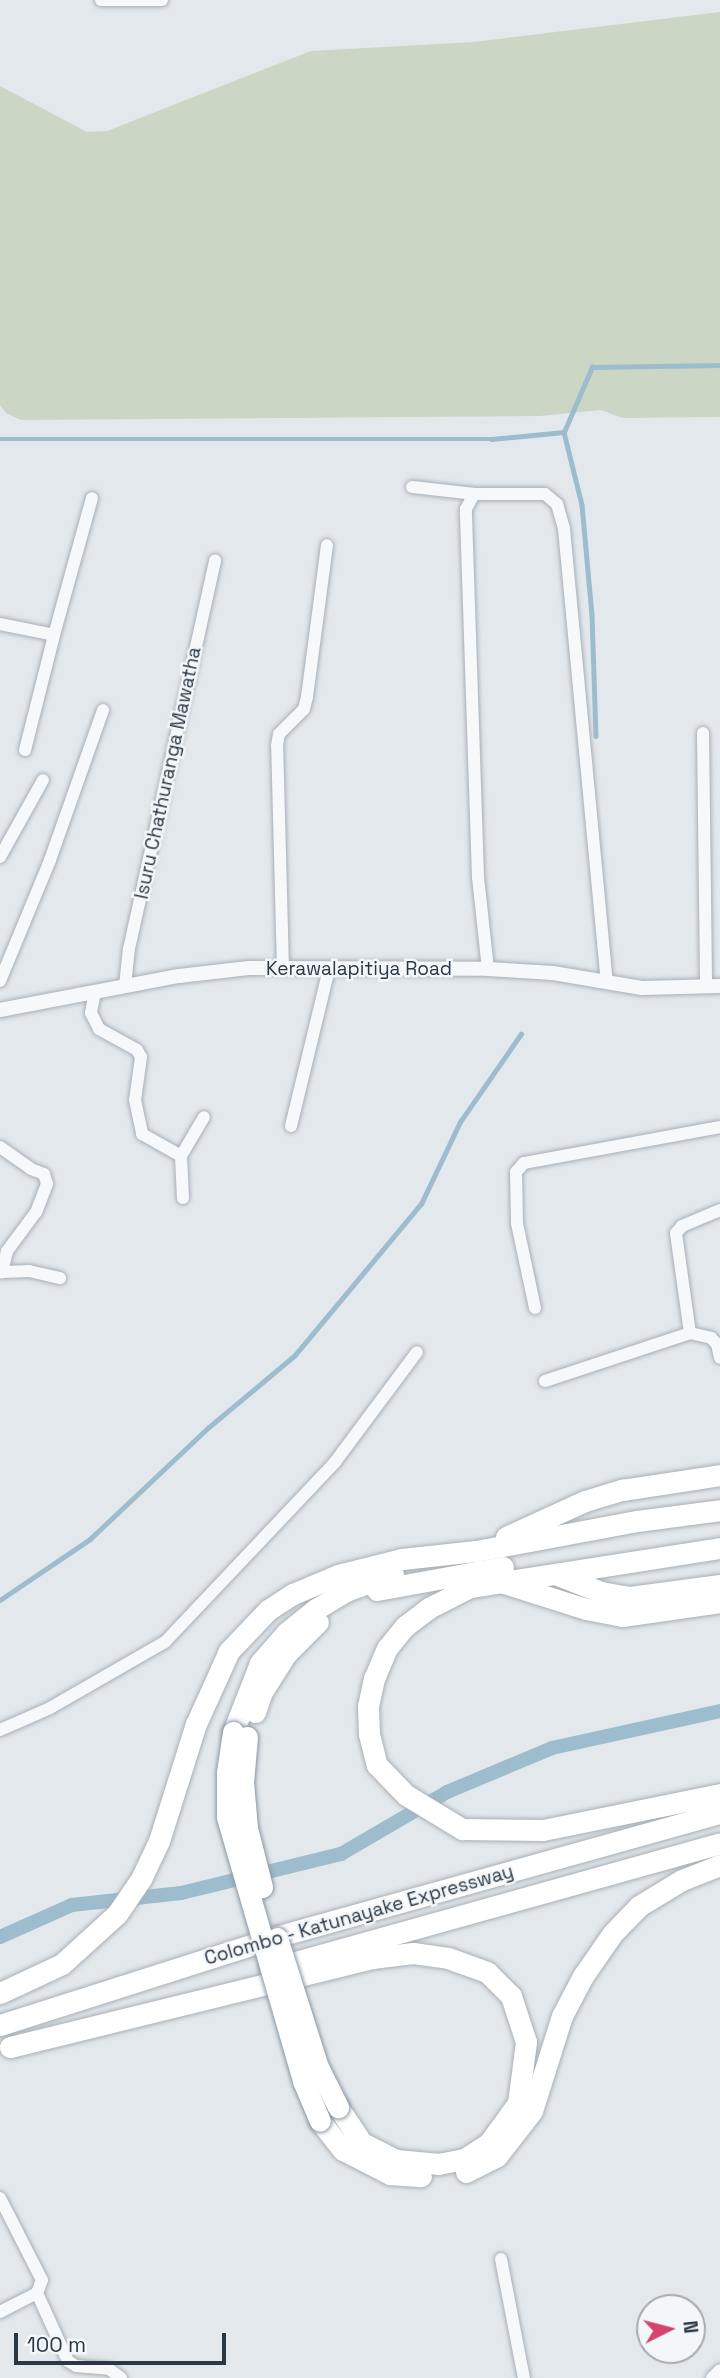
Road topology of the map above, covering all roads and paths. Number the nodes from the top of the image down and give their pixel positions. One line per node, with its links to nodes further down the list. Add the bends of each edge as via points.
1 (101, 0): 2 (street)
2 (162, 0)
3 (412, 487): 4 (street)
4 (474, 494): 17 (street, via 466,509 478,877); 19 (street, via 545,494 557,504 564,529)
5 (92, 498): 9 (street)
6 (327, 545): 15 (street, via 307,697 304,709 279,734 277,746)
7 (215, 560): 20 (street, Isuru Chathuranga Mawatha, via 129,949)
8 (0, 624): 9 (street)
9 (54, 635): 12 (street)
10 (103, 710): 18 (street, via 50,860)
11 (703, 733): 21 (street)
12 (25, 750)
13 (43, 780): 14 (street)
14 (0, 858)
15 (283, 969): 16 (street, Kerawalapitiya Road); 20 (street, Kerawalapitiya Road, via 210,970)
16 (329, 969): 17 (street, Kerawalapitiya Road); 25 (street)
17 (488, 969): 19 (street, Kerawalapitiya Road)
18 (0, 981)
19 (607, 982): 21 (street, Kerawalapitiya Road, via 652,988)
20 (125, 986): 22 (street, Kerawalapitiya Road)
21 (713, 986)
22 (95, 992): 23 (street, Kerawalapitiya Road); 28 (street, via 91,1013 99,1028 141,1057 135,1100 142,1134)
23 (0, 1010)
24 (204, 1117): 28 (street)
25 (291, 1126)
26 (720, 1127): 33 (street, via 524,1163 516,1172 517,1223)
27 (0, 1147): 31 (street, via 44,1174 47,1184 36,1212 7,1251)
28 (181, 1156): 29 (street)
29 (183, 1198)
30 (720, 1210): 34 (street, via 676,1233)
31 (1, 1273): 32 (street, via 29,1271)
32 (60, 1278)
33 (535, 1308)
34 (690, 1333): 36 (street, via 711,1338); 37 (street)
35 (417, 1352): 58 (street, via 335,1462 165,1642 50,1708)
36 (720, 1358)
37 (545, 1381)
38 (720, 1475): 47 (highway, via 622,1490 585,1501)
39 (720, 1487): 43 (highway, via 592,1509 559,1521)
40 (720, 1498): 43 (highway)
41 (720, 1510): 45 (highway)
42 (720, 1521): 59 (highway, via 384,1575 346,1591 286,1633 260,1663)
43 (547, 1532): 45 (highway)
44 (720, 1535): 59 (highway, via 464,1573 381,1588 352,1599 319,1621 286,1654)
45 (512, 1544): 47 (highway)
46 (720, 1548): 49 (highway)
47 (475, 1551): 64 (highway, via 402,1559 338,1575 268,1610 229,1651 196,1724 159,1841 117,1914 62,1964)
48 (720, 1561): 53 (highway)
49 (576, 1570): 51 (highway); 53 (highway)
50 (720, 1571): 53 (highway, via 628,1584)
51 (554, 1573): 52 (highway); 55 (highway, via 601,1592 631,1597)
52 (528, 1577): 54 (highway); 56 (highway, via 599,1603 622,1606)
53 (602, 1579)
54 (500, 1582): 57 (highway, via 622,1616); 60 (highway, via 470,1587 421,1614 387,1648 368,1706 369,1734 377,1765 406,1795 462,1829 543,1830)
55 (720, 1585)
56 (720, 1594)
57 (720, 1602)
58 (0, 1730)
59 (240, 1735): 63 (highway, bridge, via 227,1772 228,1817 303,2081 320,2121 343,2150 390,2174 439,2178 470,2171 497,2156 532,2111 562,2016 613,1933 639,1906 682,1880); 66 (highway, bridge, via 247,1828 267,1907 314,2054 338,2107 362,2143 396,2160 439,2164 464,2159 489,2143 518,2103 526,2042 511,1996 487,1972 448,1958 413,1953 372,1958)
60 (720, 1794)
61 (720, 1813): 65 (highway, Colombo - Katunayake Expressway, via 279,1936)
62 (720, 1843): 66 (highway, Colombo - Katunayake Expressway, via 384,1935)
63 (720, 1865)
64 (0, 1993)
65 (0, 2025)
66 (5, 2049)
67 (0, 2198): 68 (street)
68 (5, 2223): 70 (street, via 42,2280)
69 (501, 2259): 74 (street)
70 (37, 2293): 71 (street); 73 (street, via 68,2361 76,2367 109,2369)
71 (0, 2312)
72 (720, 2370): 75 (street)
73 (121, 2378)
74 (524, 2378)
75 (712, 2378)

